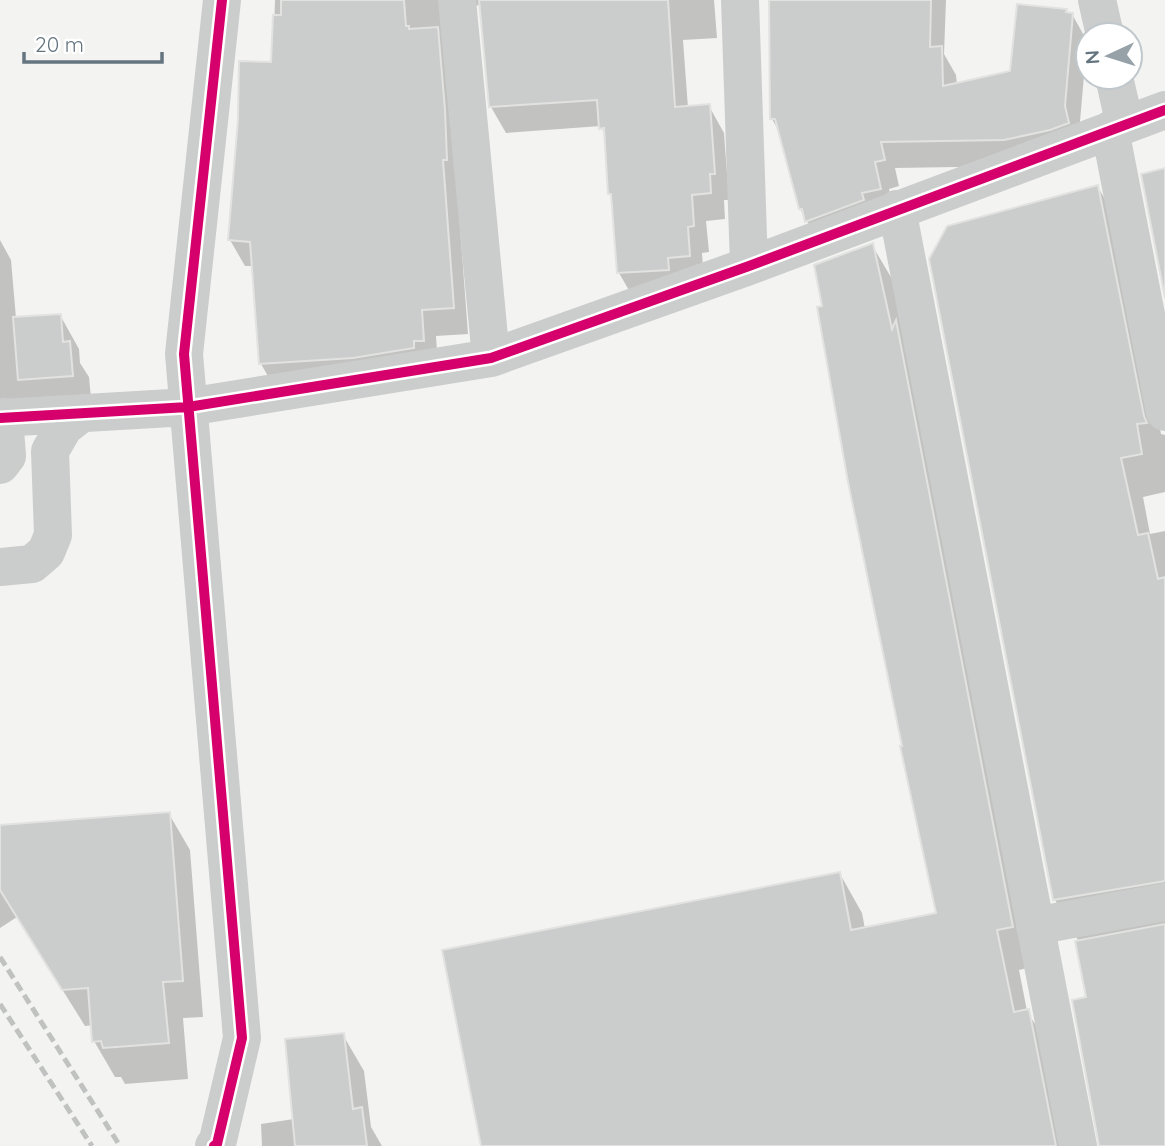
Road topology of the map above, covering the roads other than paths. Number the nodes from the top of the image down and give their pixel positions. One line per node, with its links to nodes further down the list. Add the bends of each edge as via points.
1 (222, 0): 12 (street, via 184,354)
2 (457, 0): 11 (street)
3 (740, 0): 10 (street)
4 (1097, 0): 5 (street)
5 (1102, 21)
6 (1115, 91): 8 (street)
7 (1165, 110): 8 (street)
8 (1117, 127): 9 (street); 13 (street)
9 (897, 209): 10 (street); 19 (street)
10 (749, 266): 11 (street)
11 (491, 358): 12 (street)
12 (188, 407): 14 (street); 20 (street, via 242,1038)
13 (1165, 412)
14 (82, 413): 15 (street); 17 (street, via 64,426 50,452 53,535 46,552 32,564)
15 (2, 418): 16 (street, via 7,456)
16 (0, 465)
17 (0, 567)
18 (1165, 902): 19 (street)
19 (1035, 926): 21 (street)
20 (215, 1146)
21 (1078, 1146)

